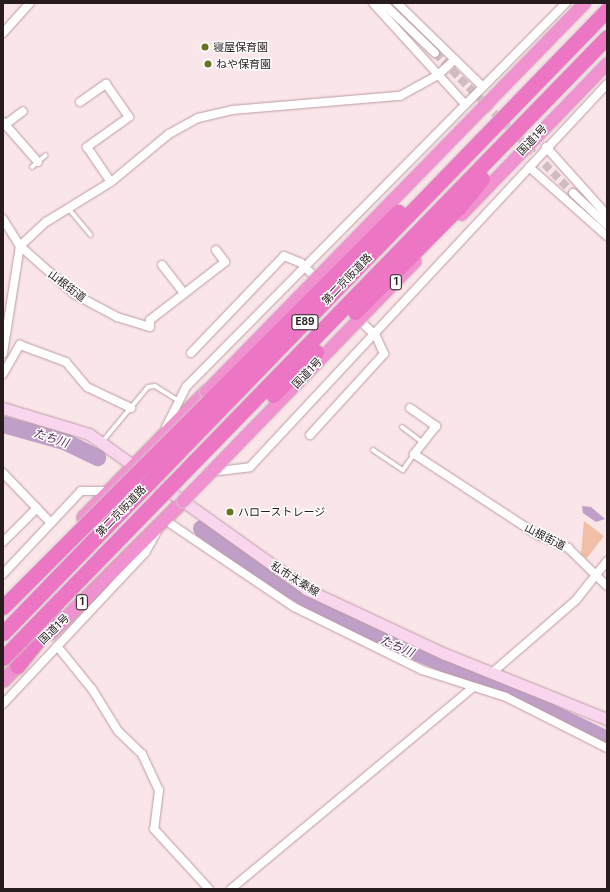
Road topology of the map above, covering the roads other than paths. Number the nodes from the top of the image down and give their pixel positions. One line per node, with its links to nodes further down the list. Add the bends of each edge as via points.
1 (30, 3): 8 (street)
2 (373, 3): 13 (street)
3 (383, 3): 10 (street)
4 (397, 3): 11 (street)
5 (566, 3): 15 (street)
6 (584, 3): 50 (highway, bridge)
7 (607, 10): 18 (highway, 第二京阪道路 / E89, bridge)
8 (3, 33)
9 (607, 37): 20 (highway, 第二京阪道路 / E89, bridge)
10 (434, 53)
11 (455, 59): 13 (street); 15 (street)
12 (607, 63): 56 (highway, 国道1号 / 1, bridge)
13 (438, 75): 17 (street); 26 (street, via 400,96 212,114 169,134)
14 (607, 84): 22 (street)
15 (482, 86): 17 (street)
16 (80, 102): 26 (street, via 106,84 129,117 87,147)
17 (465, 104): 37 (street)
18 (515, 105): 69 (highway, bridge, via 413,196); 70 (highway, 第二京阪道路 / E89, bridge)
19 (23, 111): 21 (street)
20 (530, 117): 72 (highway, 第二京阪道路 / E89, bridge); 73 (highway, bridge, via 460,206 149,517 56,617)
21 (4, 123): 24 (street)
22 (546, 148): 25 (street); 29 (street)
23 (46, 155): 24 (lane)
24 (35, 165)
25 (529, 167): 33 (street); 40 (street)
26 (111, 182): 28 (street)
27 (572, 193): 31 (street)
28 (68, 208): 32 (lane); 34 (street)
29 (607, 215)
30 (4, 224): 34 (street, 山根街道)
31 (607, 225)
32 (91, 235)
33 (607, 236)
34 (20, 246): 38 (street, 山根街道, via 74,294 117,317 150,327 150,320); 39 (street)
35 (216, 250): 38 (street, via 225,262)
36 (162, 265): 38 (street)
37 (303, 265): 40 (street); 42 (street, via 284,256); 44 (street, via 186,387)
38 (184, 293)
39 (5, 336): 41 (street)
40 (376, 336): 49 (street, via 384,354); 56 (street, via 250,467)
41 (3, 353)
42 (191, 353)
43 (3, 374): 46 (street, via 20,345 66,362 87,387)
44 (179, 401): 46 (lane, via 155,386 148,387); 50 (street)
45 (3, 408): 51 (main road, 私市太秦線, via 58,423)
46 (131, 408): 51 (lane)
47 (410, 408): 52 (street, via 436,426)
48 (402, 427): 52 (lane)
49 (310, 435)
50 (161, 437): 55 (highway)
51 (102, 442): 55 (main road, 私市太秦線)
52 (423, 443): 54 (street)
53 (373, 450): 54 (lane, via 403,470)
54 (414, 454): 66 (street, 山根街道, via 476,497 538,535 568,548)
55 (134, 465): 58 (highway); 59 (main road, 私市太秦線)
56 (211, 472): 59 (highway, 国道1号 / 1, bridge)
57 (3, 473): 60 (street)
58 (108, 491): 61 (street, via 81,491); 68 (highway)
59 (183, 500): 62 (highway, 国道1号 / 1); 74 (main road, 私市太秦線, via 306,589)
60 (36, 508): 61 (street); 63 (street)
61 (51, 523): 65 (street)
62 (162, 523): 71 (street, via 145,553); 73 (highway, 国道1号 / 1); 76 (street, via 294,607 422,670)
63 (3, 542)
64 (607, 561): 66 (street)
65 (3, 574)
66 (596, 579): 67 (street, 山根街道); 74 (street)
67 (607, 586)
68 (3, 601)
69 (3, 607)
70 (3, 633)
71 (57, 646): 77 (street); 80 (street, via 92,689 118,731 142,754 159,790 154,830)
72 (3, 658)
73 (16, 666): 75 (highway, 国道1号 / 1)
74 (493, 672): 78 (main road, 私市太秦線)
75 (3, 680)
76 (472, 688): 79 (street, via 506,697); 81 (street)
77 (3, 704)
78 (607, 718)
79 (607, 748)
80 (209, 889)
81 (231, 889)

